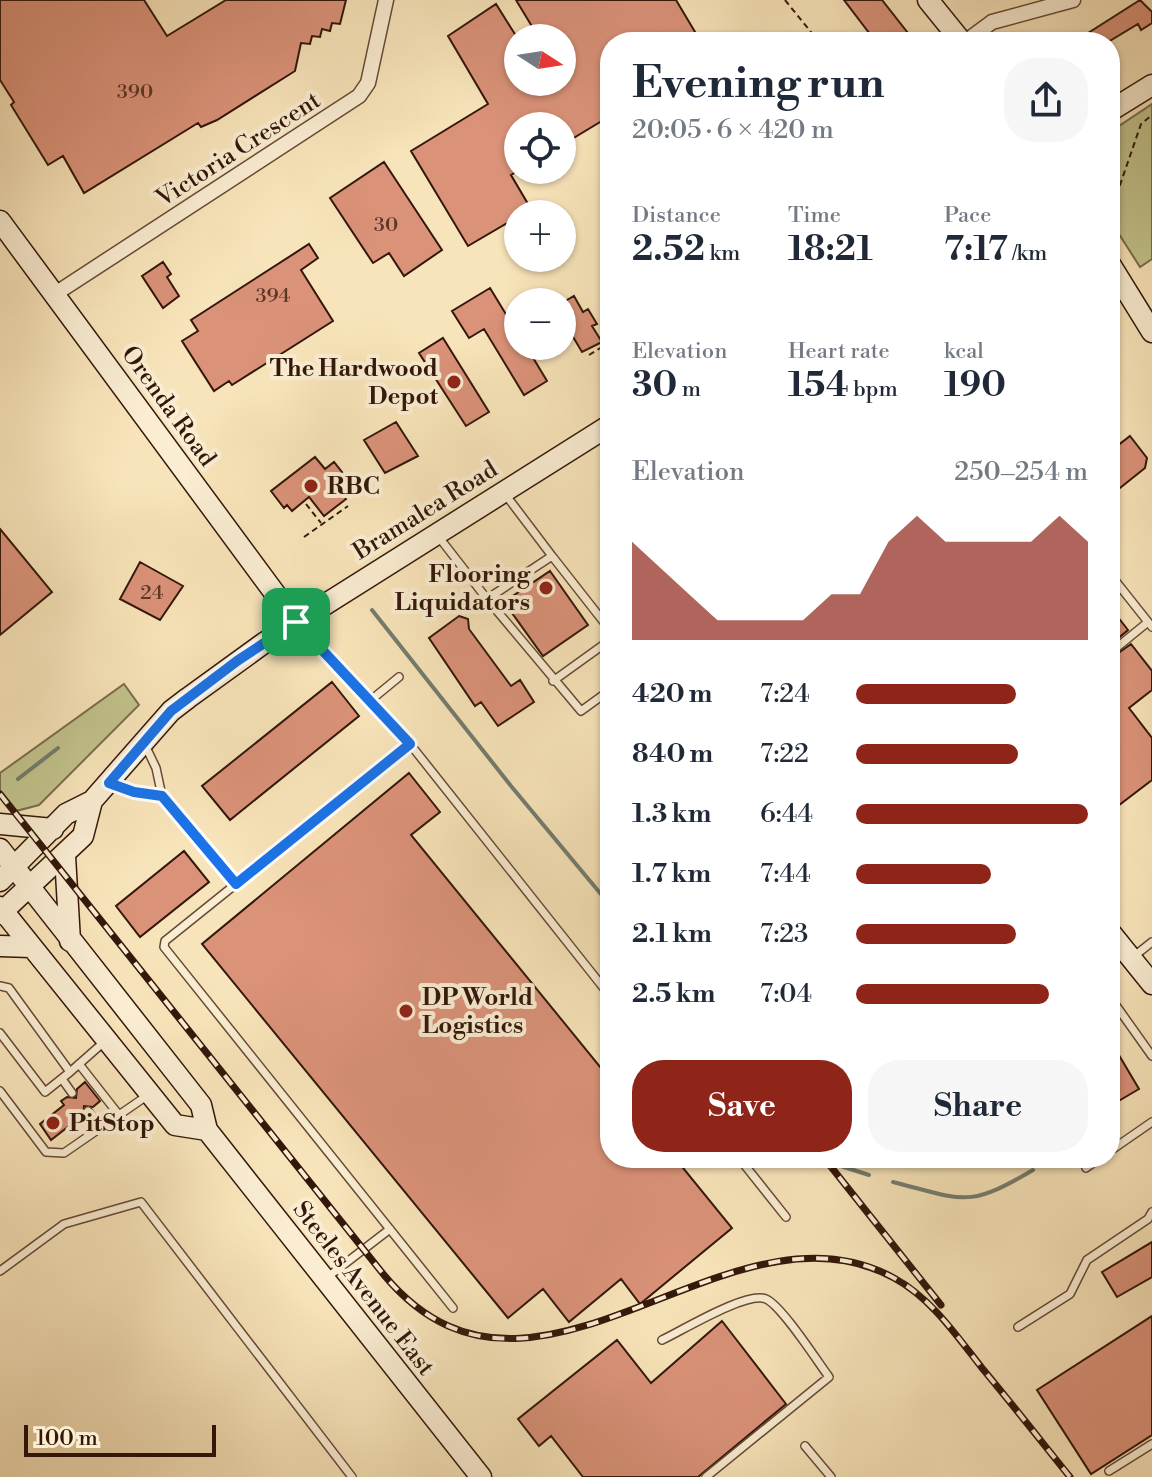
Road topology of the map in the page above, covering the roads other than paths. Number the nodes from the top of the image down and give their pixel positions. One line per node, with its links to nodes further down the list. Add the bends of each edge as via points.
1 (386, 0): 10 (street, Victoria Crescent, via 368,83 359,96)
2 (928, 0): 4 (main road)
3 (1073, 0): 5 (street, via 992,22)
4 (955, 32)
5 (978, 32)
6 (1152, 85): 7 (main road)
7 (1120, 105)
8 (0, 221): 10 (main road, Orenda Road)
9 (1120, 280): 11 (main road)
10 (55, 294): 19 (main road, Orenda Road)
11 (1152, 332)
12 (600, 431): 13 (main road, Bramalea Road)
13 (503, 492): 14 (main road, Bramalea Road); 15 (lane)
14 (437, 534): 17 (lane); 19 (main road, Bramalea Road)
15 (552, 556): 17 (lane); 18 (lane)
16 (1120, 586): 20 (lane)
17 (487, 599): 24 (lane)
18 (600, 617)
19 (296, 622): 26 (lane); 27 (main road, Bramalea Road, via 171,711)
20 (1150, 624): 21 (lane)
21 (1120, 646)
22 (600, 647): 24 (lane)
23 (399, 677): 26 (lane)
24 (553, 681): 25 (lane, via 581,711)
25 (600, 697)
26 (371, 700): 28 (lane)
27 (144, 743): 29 (main road, Bramalea Road); 30 (lane)
28 (410, 744): 37 (lane); 46 (lane)
29 (109, 783): 30 (lane); 31 (main road, Bramalea Road)
30 (162, 796): 37 (lane)
31 (92, 801): 33 (main road, Bramalea Road, via 66,814); 35 (main road, Bramalea Road, via 83,836)
32 (0, 824): 33 (main road)
33 (53, 829): 36 (main road, Bramalea Road)
34 (0, 849): 36 (main road, Steeles Avenue East)
35 (65, 856): 38 (main road, Bramalea Road); 40 (main road)
36 (7, 874): 38 (main road, Steeles Avenue East)
37 (236, 884): 68 (lane, via 164,947)
38 (29, 888): 39 (main road, Bramalea Road); 40 (main road, Steeles Avenue East)
39 (1, 911): 44 (main road)
40 (70, 941): 63 (main road, Steeles Avenue East, via 201,1105)
41 (1152, 942): 45 (lane)
42 (1120, 945): 45 (main road)
43 (0, 946): 44 (main road)
44 (31, 947): 51 (main road)
45 (1131, 959): 47 (main road)
46 (600, 983)
47 (1152, 984)
48 (0, 986): 54 (lane, via 9,988)
49 (1120, 1011): 52 (lane)
50 (0, 1033): 55 (lane, via 45,1092)
51 (106, 1040): 53 (lane); 58 (main road)
52 (1152, 1056)
53 (79, 1064): 54 (lane); 60 (lane)
54 (70, 1072): 55 (lane)
55 (62, 1079): 57 (lane)
56 (0, 1091): 62 (lane, via 46,1152 64,1153)
57 (72, 1093)
58 (149, 1093): 60 (lane); 63 (main road, via 175,1125)
59 (88, 1111): 62 (lane)
60 (119, 1115): 62 (lane)
61 (1152, 1122): 64 (lane)
62 (100, 1127)
63 (207, 1130): 70 (main road, Steeles Avenue East)
64 (1120, 1144)
65 (747, 1168): 67 (lane)
66 (1152, 1212): 72 (lane, via 1087,1260 1070,1294)
67 (786, 1217)
68 (390, 1229): 70 (lane); 71 (lane)
69 (0, 1271): 77 (lane, via 64,1224 141,1202)
70 (325, 1280): 78 (main road, Steeles Avenue East)
71 (453, 1308)
72 (1018, 1327)
73 (662, 1340): 79 (lane, via 748,1299 765,1298 829,1377)
74 (1152, 1444): 76 (lane)
75 (805, 1446): 80 (lane)
76 (1109, 1471)
77 (352, 1477)
78 (481, 1477)
79 (706, 1477)
80 (831, 1477)

